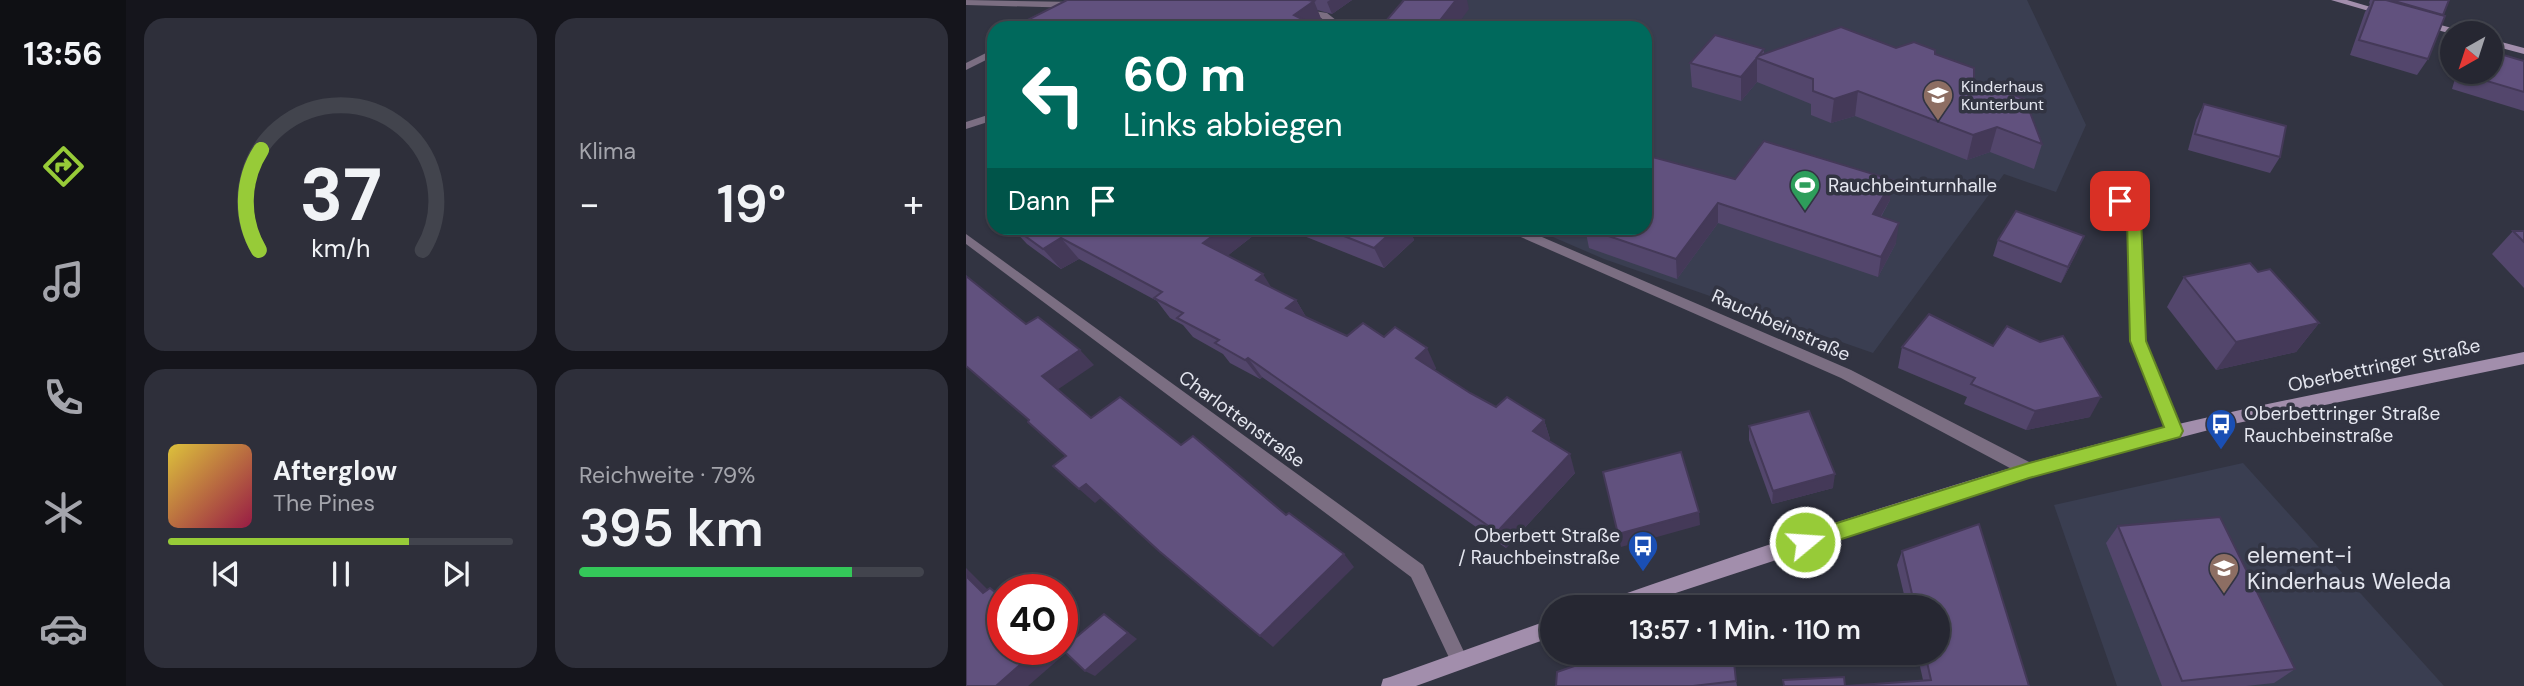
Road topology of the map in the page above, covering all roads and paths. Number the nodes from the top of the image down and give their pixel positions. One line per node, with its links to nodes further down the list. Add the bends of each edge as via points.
1 (2336, 0): 5 (street)
2 (966, 2): 3 (street)
3 (1088, 5)
4 (1290, 11): 7 (street, via 1324,15)
5 (2398, 17)
6 (2410, 20): 8 (street)
7 (1331, 21)
8 (2440, 28)
9 (2503, 45): 10 (street)
10 (2524, 51)
11 (987, 56): 12 (street)
12 (966, 67)
13 (987, 118): 14 (street)
14 (966, 126)
15 (2120, 201): 19 (street, via 2134,218 2138,341)
16 (1527, 235): 20 (street, Rauchbeinstraße, via 1846,374)
17 (966, 238): 23 (street, Charlottenstraße, via 1417,571)
18 (2524, 358): 19 (street, Oberbettringer Straße)
19 (2174, 431): 20 (street, Oberbettringer Straße)
20 (2029, 470): 21 (street, Oberbettringer Straße)
21 (1645, 595)
22 (1540, 632): 23 (street)
23 (1459, 660): 24 (street)
24 (1390, 686)

